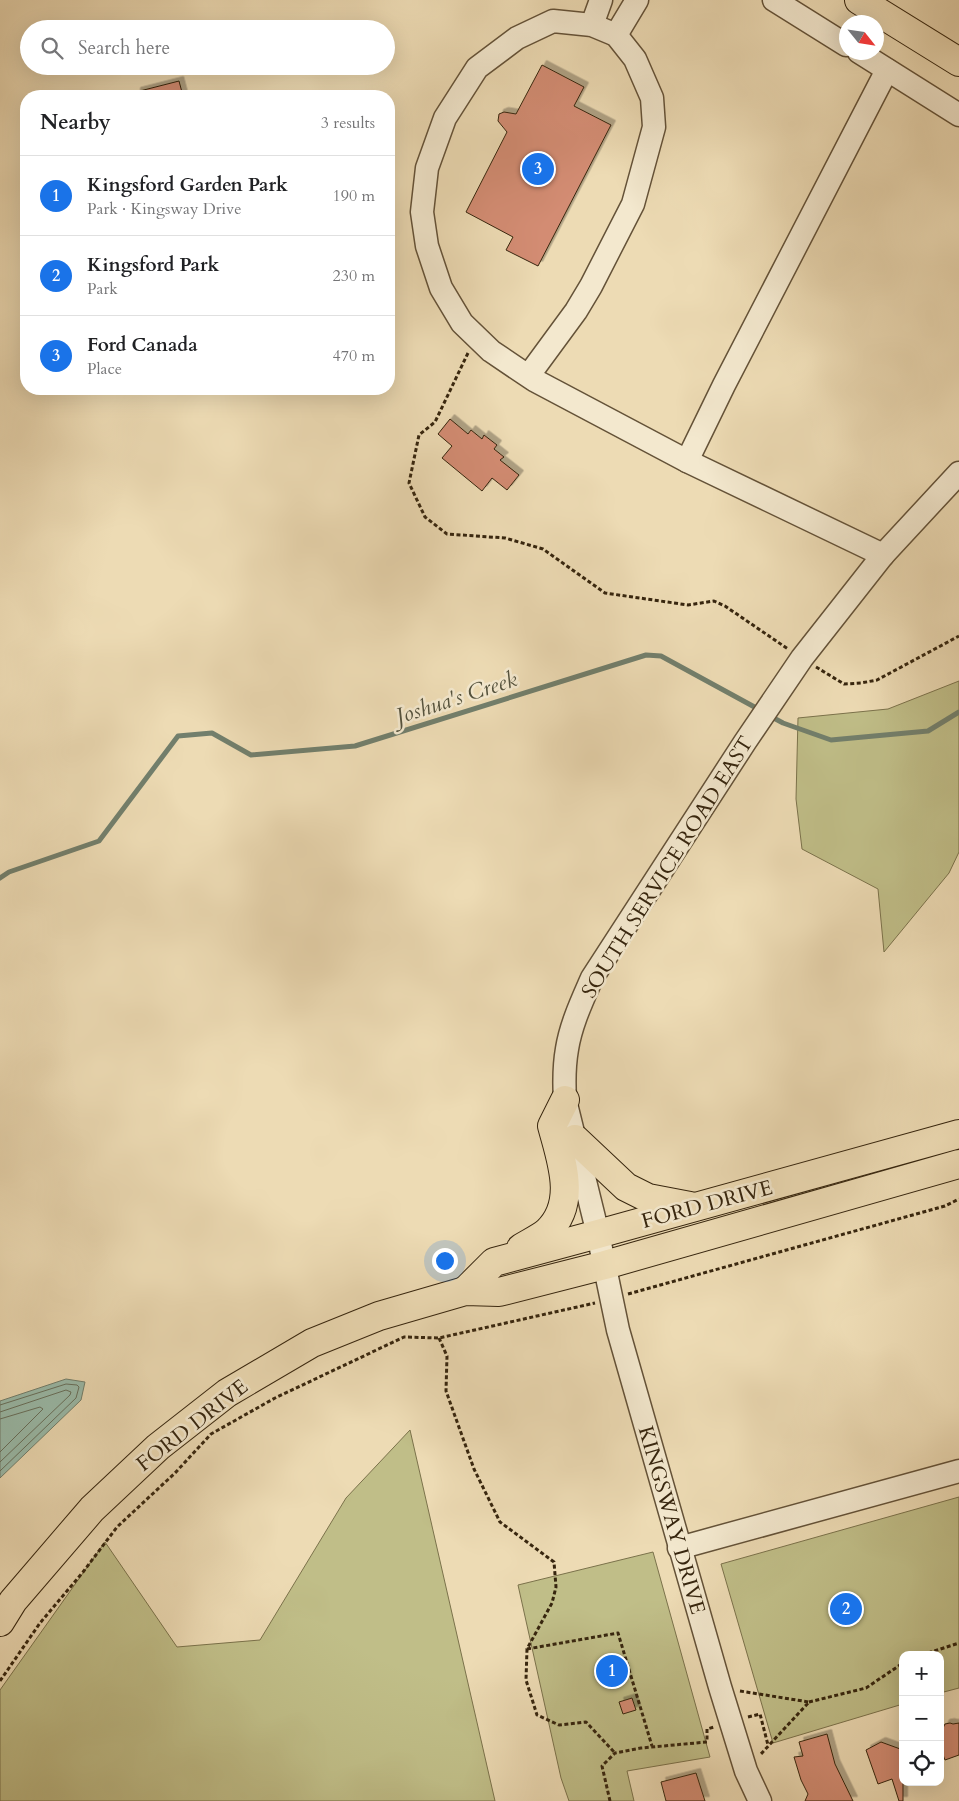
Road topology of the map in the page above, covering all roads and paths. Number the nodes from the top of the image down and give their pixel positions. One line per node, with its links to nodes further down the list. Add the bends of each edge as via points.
1 (601, 0): 5 (street)
2 (637, 0): 6 (street)
3 (774, 0): 7 (street)
4 (859, 0): 9 (main road)
5 (592, 25): 6 (street); 12 (street, via 553,21 518,38 477,68 445,118 426,168 422,212 427,246 441,288 462,324)
6 (616, 35): 13 (street, via 635,59 652,98 654,127 633,204 592,286)
7 (839, 41)
8 (871, 60): 10 (street)
9 (959, 62)
10 (887, 70): 11 (street); 14 (street)
11 (959, 115)
12 (476, 336): 13 (street, via 491,351); 18 (path, via 435,422 420,434 409,483 425,517 447,534 505,538 544,549 605,593 688,605 714,601)
13 (529, 375): 14 (street)
14 (687, 461): 16 (street)
15 (959, 472): 16 (street, SOUTH SERVICE ROAD EAST)
16 (883, 555): 18 (street, SOUTH SERVICE ROAD EAST)
17 (959, 636): 18 (path, via 878,680 861,683 844,684)
18 (802, 658): 19 (street, SOUTH SERVICE ROAD EAST, via 592,978 577,1012 567,1048)
19 (565, 1100): 21 (street, SOUTH SERVICE ROAD EAST); 26 (main road, via 552,1126 566,1185 559,1216 547,1232)
20 (959, 1134): 24 (main road, FORD DRIVE)
21 (575, 1139): 24 (main road, via 626,1187 648,1198); 25 (street, SOUTH SERVICE ROAD EAST)
22 (959, 1164): 27 (main road, FORD DRIVE)
23 (959, 1199): 29 (path, via 945,1206)
24 (697, 1207): 25 (main road, FORD DRIVE)
25 (598, 1234): 26 (main road, FORD DRIVE); 27 (street, KINGSWAY DRIVE)
26 (505, 1259): 28 (main road, FORD DRIVE, via 494,1262)
27 (605, 1264): 28 (main road, FORD DRIVE, via 498,1292); 29 (street, KINGSWAY DRIVE)
28 (465, 1291): 33 (main road, FORD DRIVE, via 380,1316 312,1343 227,1393 158,1447 92,1510 13,1601)
29 (611, 1299): 30 (path); 32 (street, KINGSWAY DRIVE)
30 (439, 1338): 35 (path, via 447,1356 446,1391 474,1469 500,1522 554,1562 556,1586 552,1603); 38 (path, via 404,1337 275,1398 211,1434 118,1527 40,1623)
31 (959, 1471): 32 (street)
32 (679, 1548): 39 (street, KINGSWAY DRIVE)
33 (0, 1622)
34 (959, 1643): 36 (path)
35 (528, 1649): 43 (path, via 618,1633); 44 (path, via 526,1680 536,1716 559,1725 586,1722)
36 (934, 1651)
37 (899, 1666): 40 (path, via 866,1688)
38 (0, 1681)
39 (720, 1687): 40 (path); 41 (street, KINGSWAY DRIVE)
40 (809, 1702): 42 (path)
41 (731, 1722): 42 (path, via 760,1714); 43 (path, via 707,1729 707,1742); 45 (street, KINGSWAY DRIVE)
42 (768, 1745): 45 (path)
43 (652, 1746): 44 (path)
44 (615, 1754): 46 (path, via 602,1766)
45 (746, 1771): 47 (street, KINGSWAY DRIVE)
46 (610, 1801)
47 (760, 1801)

